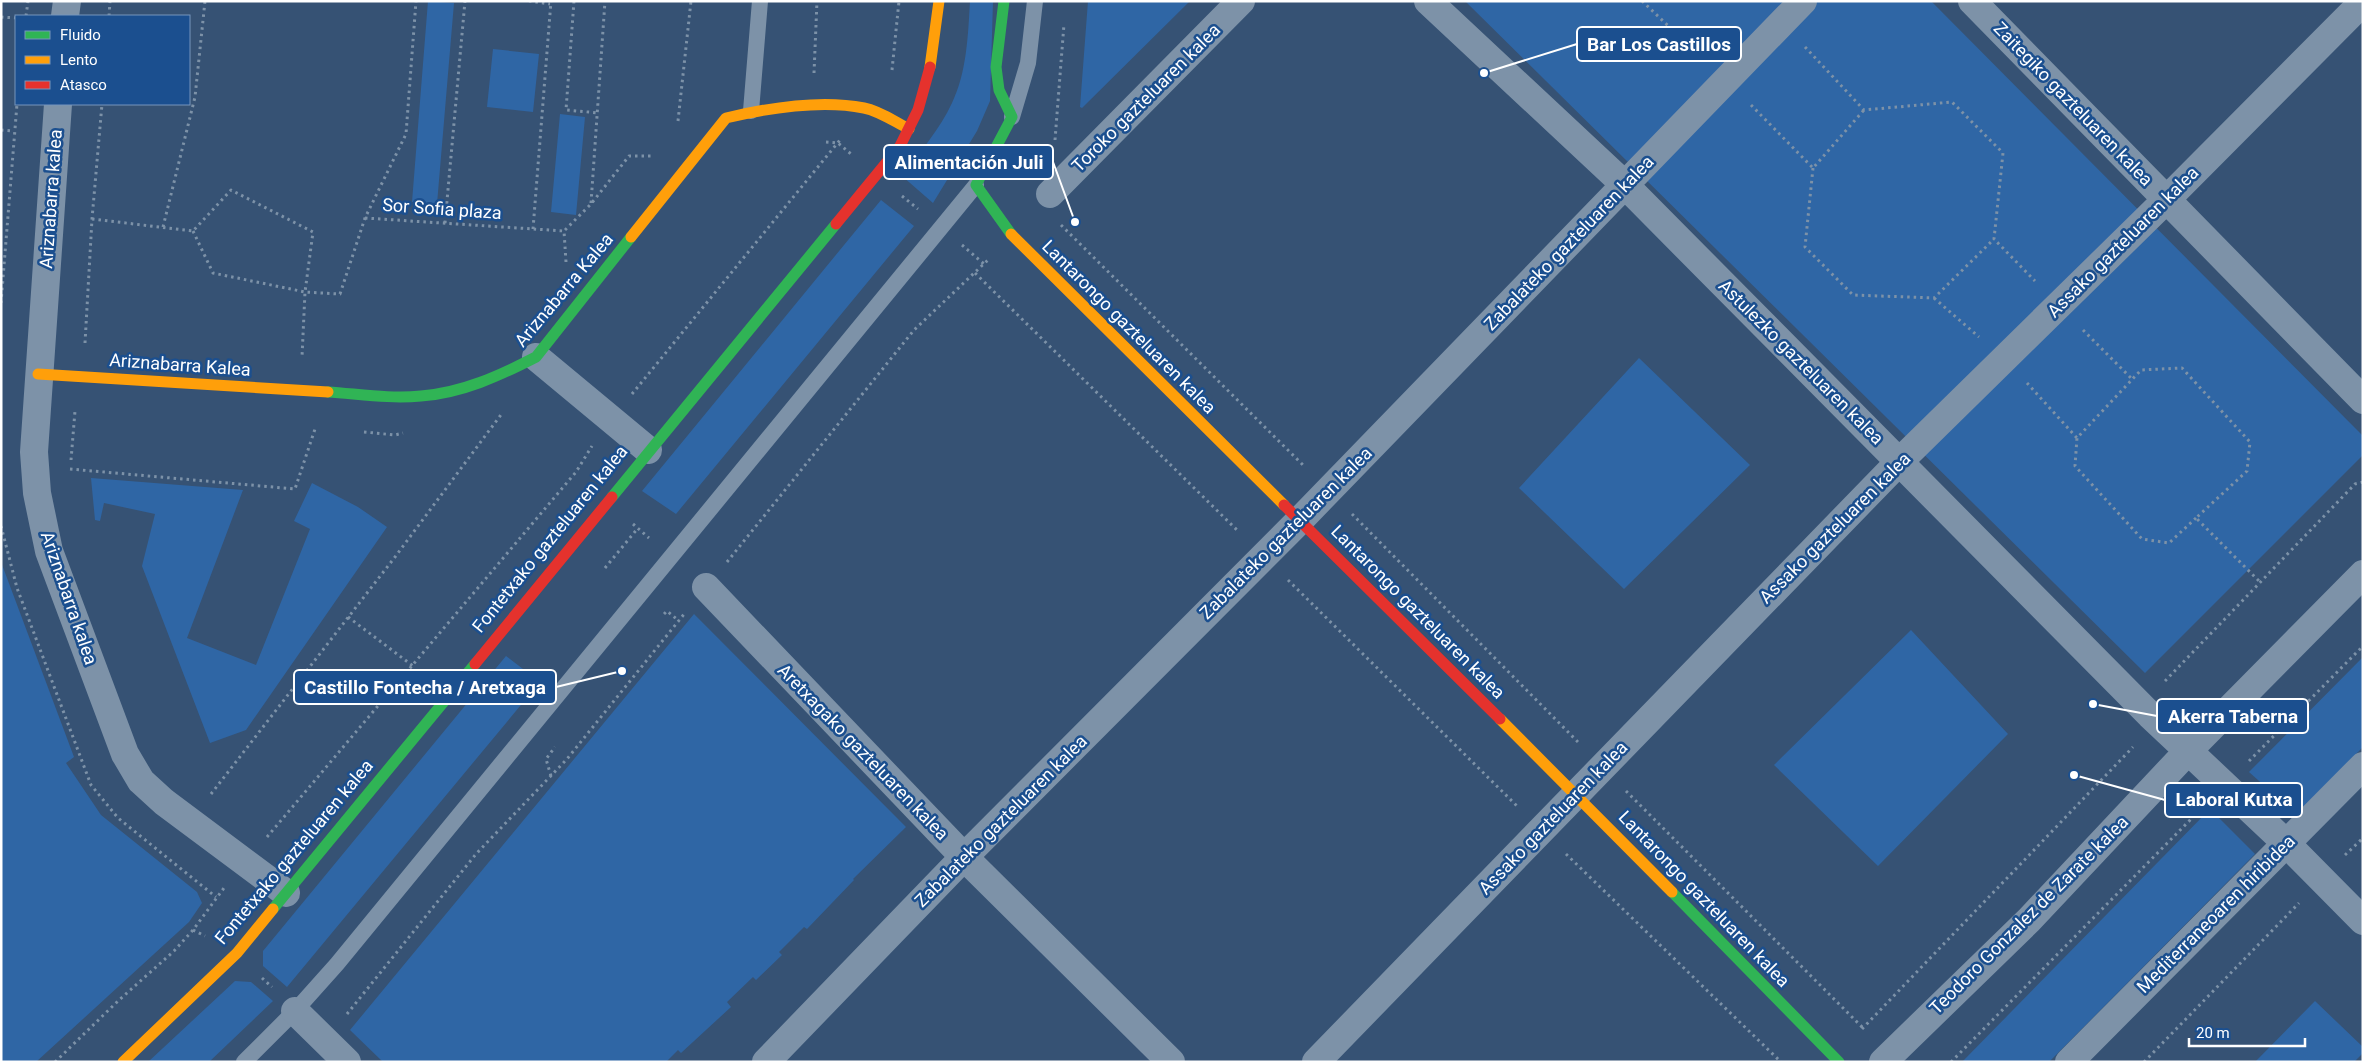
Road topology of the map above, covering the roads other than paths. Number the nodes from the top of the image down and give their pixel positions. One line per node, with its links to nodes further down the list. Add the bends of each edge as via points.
1 (67, 1): 11 (street)
2 (760, 1): 13 (lane)
3 (938, 1): 15 (street, Fontetxako gazteluaren kalea, via 929,80)
4 (1004, 1): 14 (street, via 996,67 999,90)
5 (1035, 1): 14 (lane, via 1028,64)
6 (1241, 1): 18 (street, Toroko gazteluaren kalea)
7 (1428, 1): 17 (street, Astulezko gazteluaren kalea)
8 (1803, 1): 17 (street, Zabalateko gazteluaren kalea)
9 (1972, 1): 19 (street, Zaitegiko gazteluaren kalea)
10 (2363, 2): 19 (street, Assako gazteluaren kalea)
11 (66, 15)
12 (58, 105): 21 (street, Ariznabarra kalea)
13 (751, 111): 15 (street, Ariznabarra Kalea, via 842,105 865,108); 20 (street, Ariznabarra Kalea, via 726,118)
14 (1012, 117): 16 (street)
15 (909, 129): 23 (street, Fontetxako gazteluaren kalea, via 900,146)
16 (976, 185): 25 (street, Lantarongo gazteluaren kalea, via 1013,237); 35 (lane, via 337,964)
17 (1625, 186): 24 (street, Astulezko gazteluaren kalea); 25 (street, Zabalateko gazteluaren kalea)
18 (1050, 194)
19 (2166, 200): 22 (street, Zaitegiko gazteluaren kalea); 24 (street, Assako gazteluaren kalea)
20 (536, 357): 21 (street, Ariznabarra Kalea, via 499,377 427,398); 23 (street)
21 (38, 374): 33 (street, Ariznabarra kalea, via 34,452 45,536 125,754 141,781 164,802)
22 (2363, 400)
23 (648, 450): 33 (street, Fontetxako gazteluaren kalea)
24 (1900, 461): 28 (street, Astulezko gazteluaren kalea); 30 (street, Assako gazteluaren kalea)
25 (1300, 520): 30 (street, Lantarongo gazteluaren kalea); 32 (street, Zabalateko gazteluaren kalea)
26 (2363, 574): 28 (street, Teodoro Gonzalez de Zarate kalea)
27 (706, 587): 32 (street, Aretxagako gazteluaren kalea)
28 (2188, 751): 31 (street, Astulezko gazteluaren kalea); 43 (street, Teodoro Gonzalez de Zarate kalea, via 2029,920)
29 (2363, 766): 31 (street, Mediterraneoaren hiribidea)
30 (1575, 793): 36 (street, Lantarongo gazteluaren kalea); 42 (street, Assako gazteluaren kalea)
31 (2286, 843): 34 (street, Astulezko gazteluaren kalea); 44 (street, Mediterraneoaren hiribidea)
32 (964, 857): 40 (street, Zabalateko gazteluaren kalea); 41 (street, Aretxagako gazteluaren kalea)
33 (286, 893): 37 (street, Fontetxako gazteluaren kalea, via 221,970)
34 (2363, 921)
35 (295, 1011): 38 (lane); 39 (street)
36 (1836, 1060)
37 (123, 1062)
38 (244, 1062)
39 (347, 1062)
40 (766, 1062)
41 (1171, 1062)
42 (1316, 1062)
43 (1883, 1062)
44 (2069, 1062)

